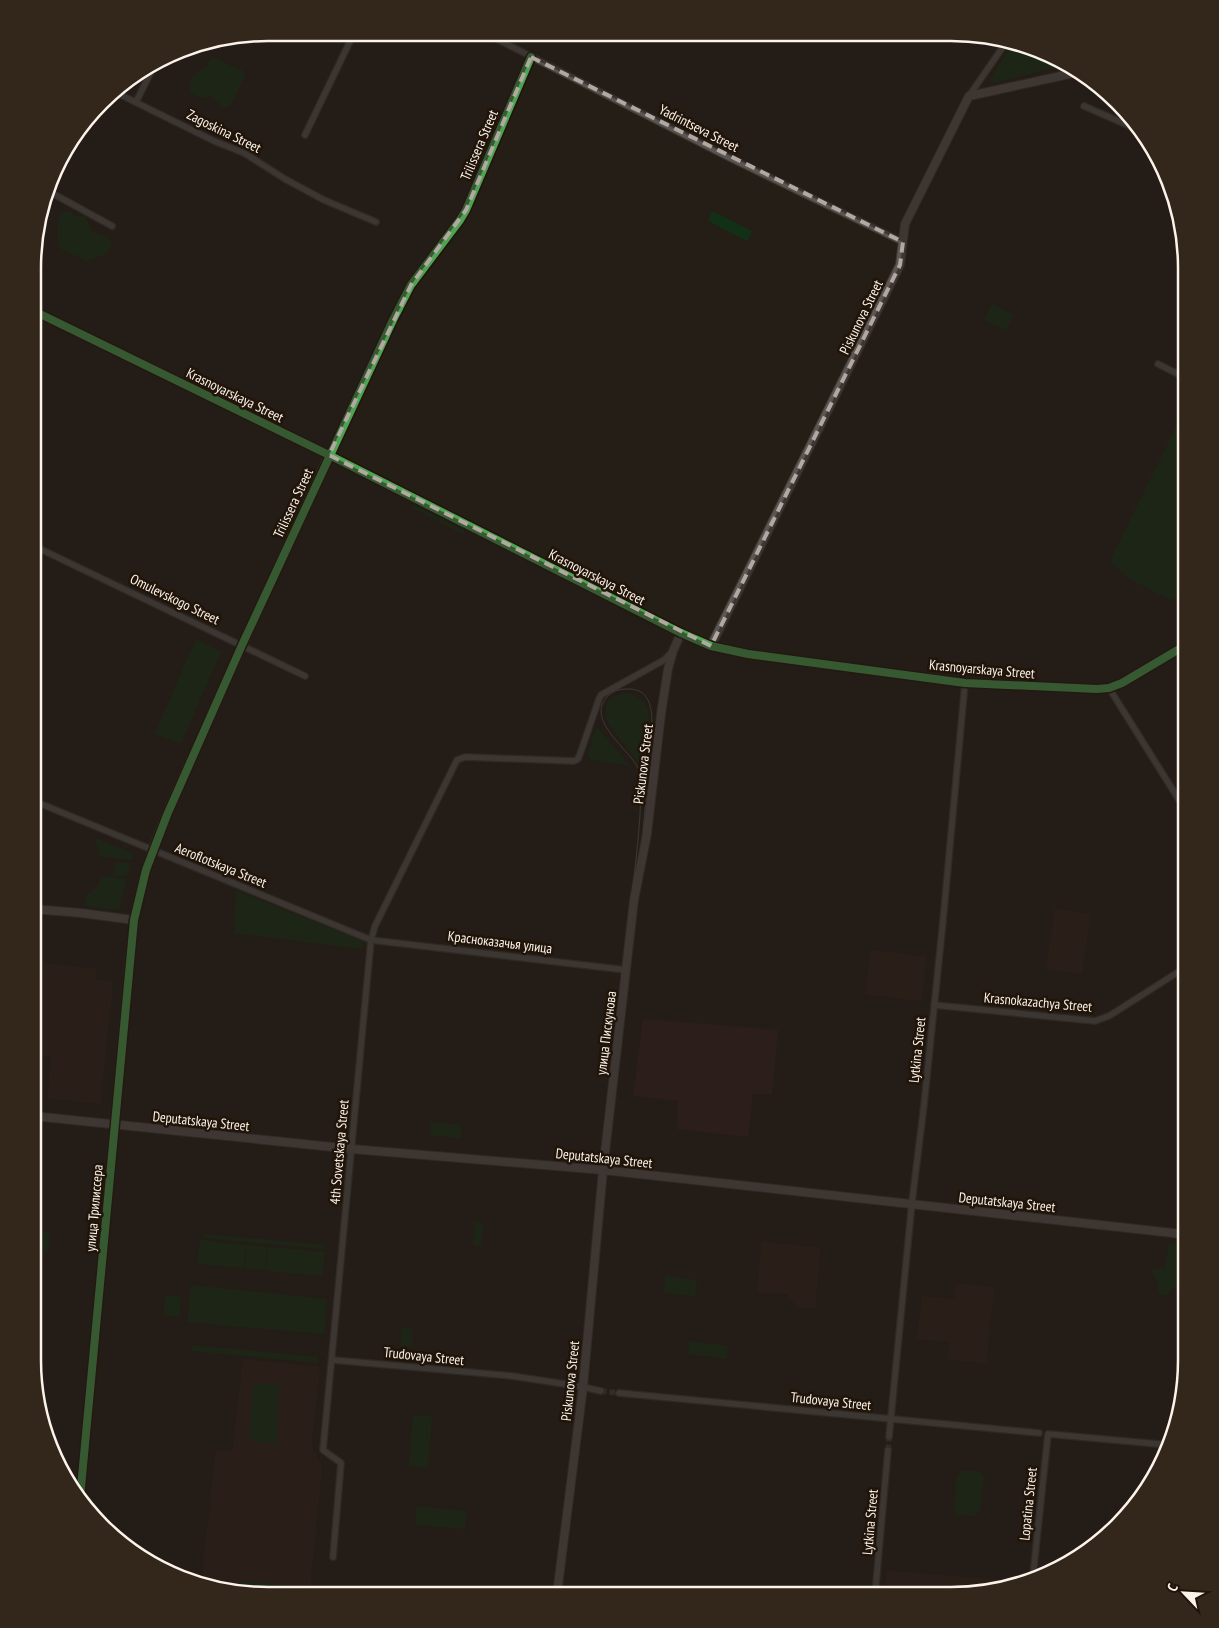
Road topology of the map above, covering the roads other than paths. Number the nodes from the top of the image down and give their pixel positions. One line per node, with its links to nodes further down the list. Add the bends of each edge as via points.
1 (350, 41): 12 (street)
2 (500, 41): 4 (street, Yadrintseva Street)
3 (1002, 48): 8 (street)
4 (531, 57): 16 (street, Yadrintseva Street); 20 (street, Trilissera Street, via 466,210 411,285)
5 (1068, 74): 8 (street)
6 (149, 76): 9 (street)
7 (122, 95): 9 (street, Zagoskina Street)
8 (969, 96): 16 (street, Piskunova Street, via 905,224)
9 (136, 102): 14 (street, Zagoskina Street, via 244,153 324,200)
10 (1084, 106): 11 (street)
11 (1127, 126)
12 (305, 135)
13 (53, 194): 15 (street)
14 (376, 222)
15 (112, 226)
16 (903, 242): 24 (street, Piskunova Street, via 900,265)
17 (41, 314): 20 (street, Krasnoyarskaya Street)
18 (1158, 364): 19 (street)
19 (1178, 374)
20 (329, 455): 22 (street, Krasnoyarskaya Street); 23 (street, Trilissera Street)
21 (41, 549): 23 (street, Omulevskogo Street)
22 (682, 633): 24 (street, Krasnoyarskaya Street); 26 (street, Piskunova Street)
23 (242, 645): 27 (street, Omulevskogo Street); 32 (street, Trilissera Street)
24 (711, 646): 28 (street, Krasnoyarskaya Street, via 748,654)
25 (1178, 650): 29 (street, Krasnoyarskaya Street)
26 (673, 651): 35 (street, 4th Sovetskaya Street, via 664,660 601,695 578,759 465,757 457,760 412,848); 36 (street, Piskunova Street, via 661,714)
27 (305, 676)
28 (965, 683): 29 (street, Krasnoyarskaya Street); 38 (street, Lytkina Street)
29 (1109, 688): 30 (street)
30 (1178, 798)
31 (41, 804): 32 (street, Aeroflotskaya Street)
32 (153, 851): 34 (street, Trilissera Street); 35 (street, Aeroflotskaya Street)
33 (41, 910): 34 (street)
34 (134, 920): 40 (street, улица Трилиссера)
35 (371, 940): 36 (street, Красноказачья улица); 41 (street, 4th Sovetskaya Street)
36 (626, 970): 42 (street, улица Пискунова)
37 (1178, 972): 38 (street, Krasnokazachya Street, via 1109,1016 1095,1021)
38 (934, 1005): 43 (street, Lytkina Street)
39 (41, 1117): 40 (street, Deputatskaya Street)
40 (114, 1125): 41 (street, Deputatskaya Street); 56 (street, улица Трилиссера)
41 (352, 1149): 42 (street, Deputatskaya Street); 47 (street, 4th Sovetskaya Street)
42 (603, 1170): 43 (street, Deputatskaya Street); 48 (street, Piskunova Street)
43 (912, 1205): 44 (street, Deputatskaya Street); 51 (street, Lytkina Street)
44 (1173, 1233): 45 (street, Deputatskaya Street); 46 (street, Deputatskaya Street)
45 (1178, 1233)
46 (1178, 1234)
47 (333, 1360): 48 (street, Trudovaya Street, via 512,1376); 57 (street, 4th Sovetskaya Street, via 323,1450 340,1462)
48 (583, 1387): 49 (street, Trudovaya Street); 59 (street, Piskunova Street)
49 (601, 1391)
50 (620, 1393): 51 (street, Trudovaya Street)
51 (891, 1420): 52 (street, Trudovaya Street); 53 (street, Lytkina Street)
52 (1039, 1433)
53 (889, 1438)
54 (1161, 1444): 58 (street, Lopatina Street, via 1048,1434)
55 (888, 1450): 60 (street, Lytkina Street)
56 (81, 1487)
57 (333, 1556)
58 (1034, 1571)
59 (558, 1587)
60 (876, 1587)

